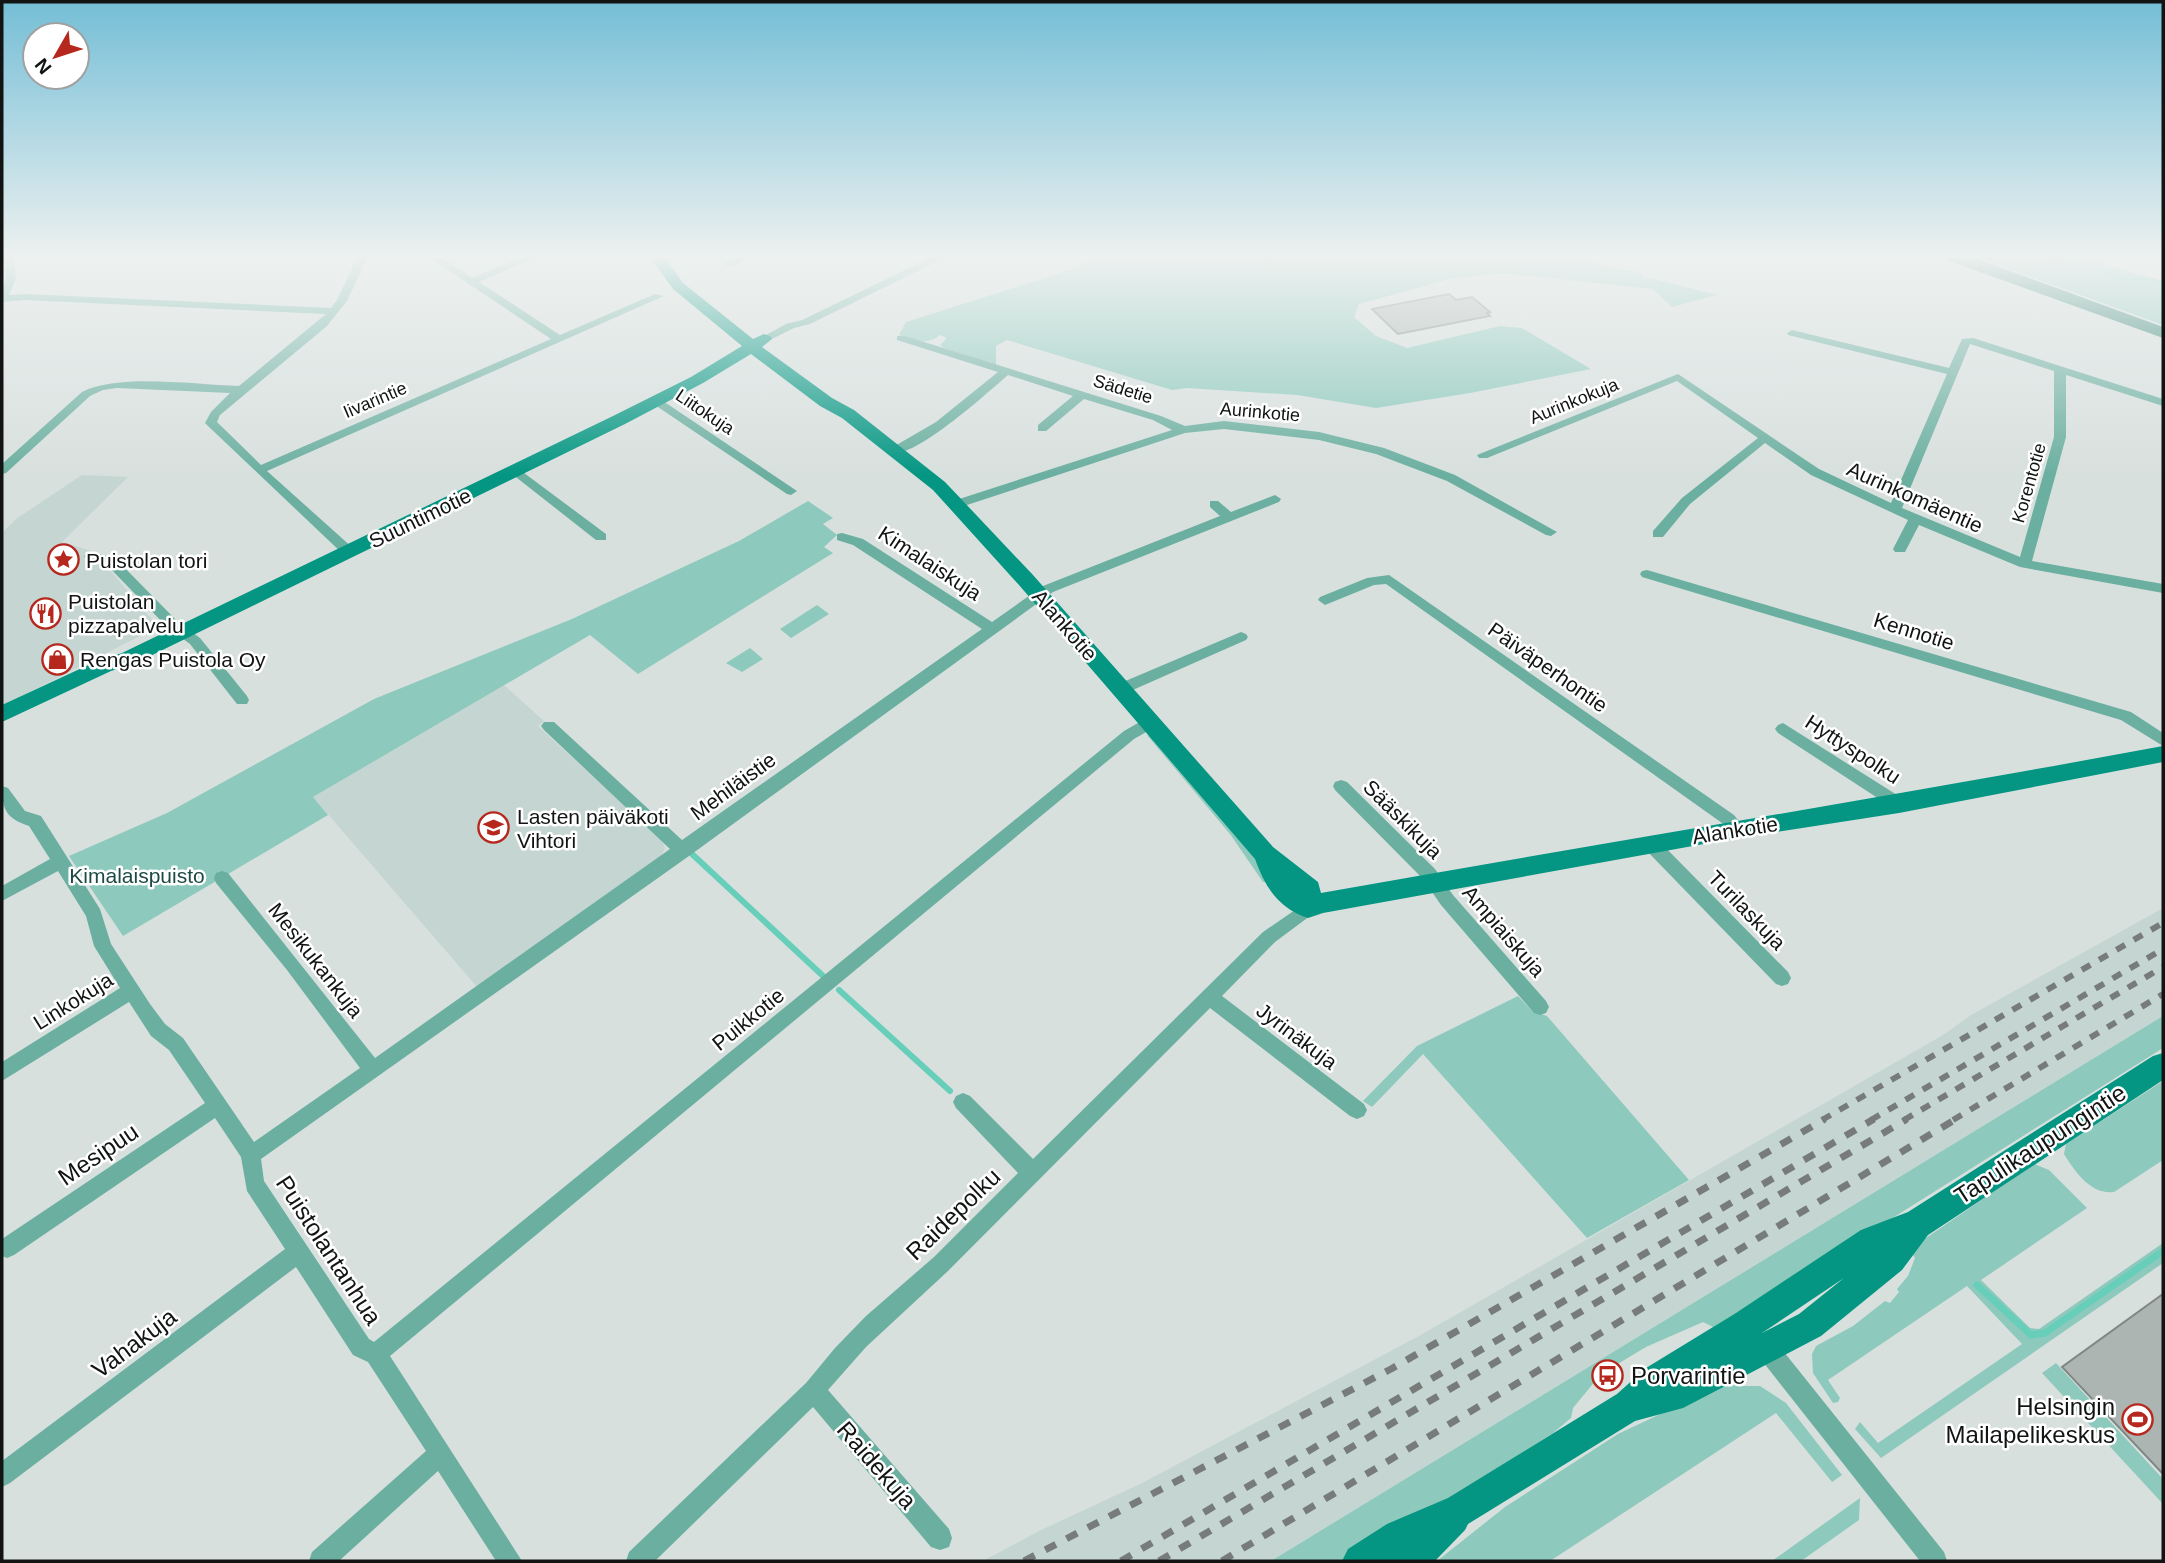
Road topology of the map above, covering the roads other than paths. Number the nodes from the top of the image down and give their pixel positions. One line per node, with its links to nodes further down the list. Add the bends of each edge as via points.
1 (317, 329): 17 (street)
2 (543, 329): 9 (street)
3 (582, 329): 9 (street, Iivarintie)
4 (743, 329): 10 (main road, Alankotie)
5 (799, 329): 10 (street)
6 (1792, 333): 14 (street)
7 (942, 337): 11 (street)
8 (901, 338): 11 (street, Sädetie)
9 (559, 339): 29 (street, Iivarintie)
10 (762, 346): 15 (main road, Suuntimotie); 25 (main road, Alankotie, via 825,402)
11 (930, 347): 13 (street, Sädetie)
12 (2060, 369): 14 (street, via 1966,341); 20 (street); 45 (street, Korentotie, via 2060,437)
13 (1006, 371): 18 (street, Sädetie); 25 (street)
14 (1954, 372): 35 (street)
15 (708, 373): 19 (main road, Suuntimotie)
16 (1678, 377): 23 (street, Aurinkomäentie); 27 (street, Aurinkokuja)
17 (242, 390): 28 (street, via 100,387 86,394); 29 (street, via 211,423)
18 (1081, 394): 21 (street); 22 (street, Sädetie)
19 (656, 401): 26 (street, Liitokuja); 30 (main road, Suuntimotie)
20 (2163, 403)
21 (1042, 428)
22 (1183, 430): 33 (street, Aurinkotie); 38 (street, Aurinkotie, via 1209,425 1269,429 1380,451 1451,478)
23 (1767, 438): 35 (street, Aurinkomäentie, via 1815,472); 39 (street, via 1686,502)
24 (749, 445): 26 (street, Liitokuja)
25 (897, 450): 33 (main road, Alankotie)
26 (734, 453): 31 (street, Liitokuja)
27 (1483, 455)
28 (2, 470)
29 (259, 470): 43 (street)
30 (516, 471): 40 (street); 43 (main road, Suuntimotie)
31 (791, 491)
32 (1275, 499): 36 (street, Mehiläistie)
33 (957, 504): 48 (main road, Alankotie)
34 (1214, 504): 36 (street)
35 (1895, 510): 37 (street, Aurinkomäentie)
36 (1229, 517): 48 (street, Mehiläistie)
37 (1915, 519): 42 (street); 45 (street, Aurinkomäentie)
38 (1551, 532)
39 (1658, 534)
40 (601, 537)
41 (842, 537): 50 (street, Kimalaiskuja, via 858,542)
42 (1900, 549)
43 (349, 552): 51 (main road, Suuntimotie)
44 (91, 556): 51 (street, via 109,560)
45 (2025, 564): 47 (street, Aurinkomäentie)
46 (1647, 574): 61 (street, Kennotie, via 2126,716)
47 (2163, 589)
48 (1039, 596): 50 (street, Mehiläistie); 54 (main road, Alankotie)
49 (1325, 600): 66 (street, Päiväperhontie, via 1389,579)
50 (992, 629): 68 (street, Mehiläistie)
51 (183, 632): 53 (main road, Suuntimotie); 55 (street)
52 (1241, 636): 54 (street)
53 (129, 658): 56 (main road, Suuntimotie); 59 (main road, Suuntimotie)
54 (1121, 689): 57 (main road, Alankotie)
55 (242, 700)
56 (2, 715)
57 (1150, 723): 73 (main road, Alankotie, via 1265,854 1289,900); 89 (street, Puikkotie, via 1129,734)
58 (549, 726): 68 (street)
59 (2, 728)
60 (1783, 729): 64 (street, Hyttyspolku)
61 (2163, 740)
62 (2163, 754): 64 (main road, Alankotie)
63 (1340, 786): 71 (street, Sääskikuja)
64 (1899, 804): 66 (main road, Alankotie)
65 (5, 806): 69 (street, Puistolantanhua, via 35,821)
66 (1737, 829): 67 (main road, Alankotie)
67 (1651, 844): 71 (main road, Alankotie); 74 (street, Turilaskuja)
68 (683, 851): 79 (street, Mehiläistie)
69 (60, 862): 72 (street); 75 (street, Puistolantanhua, via 94,914 103,946)
70 (222, 878): 79 (street, Mesikukankuja)
71 (1435, 883): 73 (main road, Alankotie); 77 (street, Ampiaiskuja)
72 (2, 894)
73 (1308, 908): 76 (street, Raidepolku, via 1269,937)
74 (1782, 978)
75 (132, 990): 80 (street, Linkokuja); 82 (street, Puistolantanhua)
76 (1212, 996): 83 (street, Jyrinäkuja, via 1224,1010); 85 (street, Raidepolku)
77 (1540, 1007)
78 (2163, 1065): 88 (main road, Tapulikaupungintie, via 1917,1224 1891,1259 1810,1325)
79 (373, 1070): 84 (street, Mehiläistie)
80 (2, 1072)
81 (963, 1102): 85 (street)
82 (219, 1105): 84 (street, Puistolantanhua); 86 (street, Mesipuu)
83 (1357, 1110)
84 (251, 1154): 87 (street, Puistolantanhua, via 254,1184)
85 (1033, 1174): 90 (street, Raidepolku, via 881,1315 838,1358)
86 (7, 1248)
87 (298, 1252): 89 (street, Puistolantanhua, via 361,1347); 92 (street, Vahakuja)
88 (1757, 1336): 93 (main road, Tapulikaupungintie, via 1657,1379 1629,1406); 100 (street)
89 (376, 1354): 91 (street, Puistolantanhua)
90 (814, 1391): 94 (street, Raidekuja); 97 (street, Raidepolku)
91 (440, 1454): 95 (street); 96 (street, Puistolantanhua)
92 (2, 1475)
93 (1460, 1510): 98 (main road, Tapulikaupungintie, via 1399,1536); 99 (main road, Tapulikaupungintie)
94 (940, 1538)
95 (321, 1561)
96 (510, 1561)
97 (638, 1561)
98 (1360, 1561)
99 (1411, 1561)
100 (1935, 1561)

